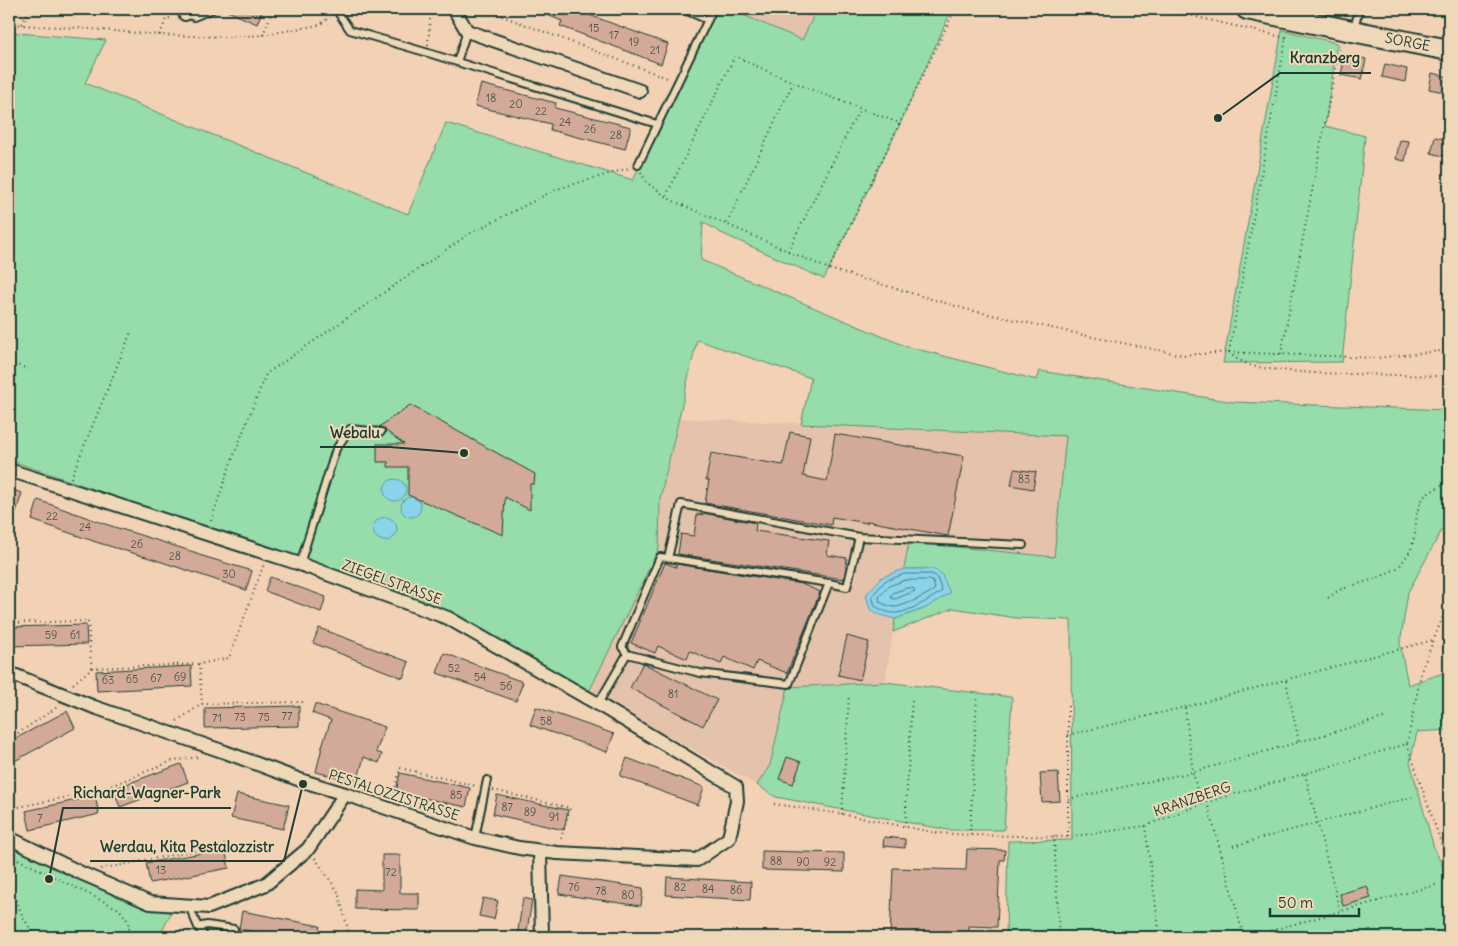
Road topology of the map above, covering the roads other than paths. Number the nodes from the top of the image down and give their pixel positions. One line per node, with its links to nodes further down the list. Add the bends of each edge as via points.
1 (212, 9): 8 (lane, via 194,17)
2 (454, 9): 11 (street)
3 (682, 9): 9 (lane)
4 (713, 9): 9 (lane)
5 (1247, 9): 10 (main road, SORGE)
6 (1360, 9): 10 (lane)
7 (337, 11): 13 (lane, via 350,30)
8 (185, 12)
9 (708, 20): 15 (lane)
10 (1347, 30): 12 (main road, SORGE)
11 (467, 31): 13 (lane); 14 (street)
12 (1449, 50)
13 (457, 62): 15 (lane)
14 (640, 91)
15 (657, 124): 16 (lane)
16 (638, 165)
17 (381, 432): 22 (lane, via 350,428 336,449)
18 (9, 470): 22 (street, ZIEGELSTRASSE)
19 (859, 537): 20 (lane); 21 (lane, via 681,504); 23 (lane, via 847,587)
20 (1022, 544)
21 (668, 558): 23 (lane); 24 (lane, via 660,557 637,611 622,647)
22 (300, 564): 26 (street, ZIEGELSTRASSE, via 448,618)
23 (829, 583): 24 (lane, via 789,684 700,673)
24 (628, 654): 26 (lane)
25 (9, 673): 29 (street, PESTALOZZISTRASSE, via 304,782)
26 (598, 704): 28 (street, ZIEGELSTRASSE)
27 (487, 780): 31 (lane)
28 (736, 787): 32 (street, PESTALOZZISTRASSE, via 737,801 729,838 697,860)
29 (345, 794): 31 (street, PESTALOZZISTRASSE); 33 (street, via 308,849 266,884 209,907)
30 (9, 838): 33 (street, via 150,903)
31 (475, 838): 32 (street, PESTALOZZISTRASSE)
32 (540, 851): 37 (street)
33 (189, 906): 34 (lane)
34 (198, 928): 35 (lane, via 206,925); 36 (lane)
35 (234, 929)
36 (205, 937)
37 (542, 937)

